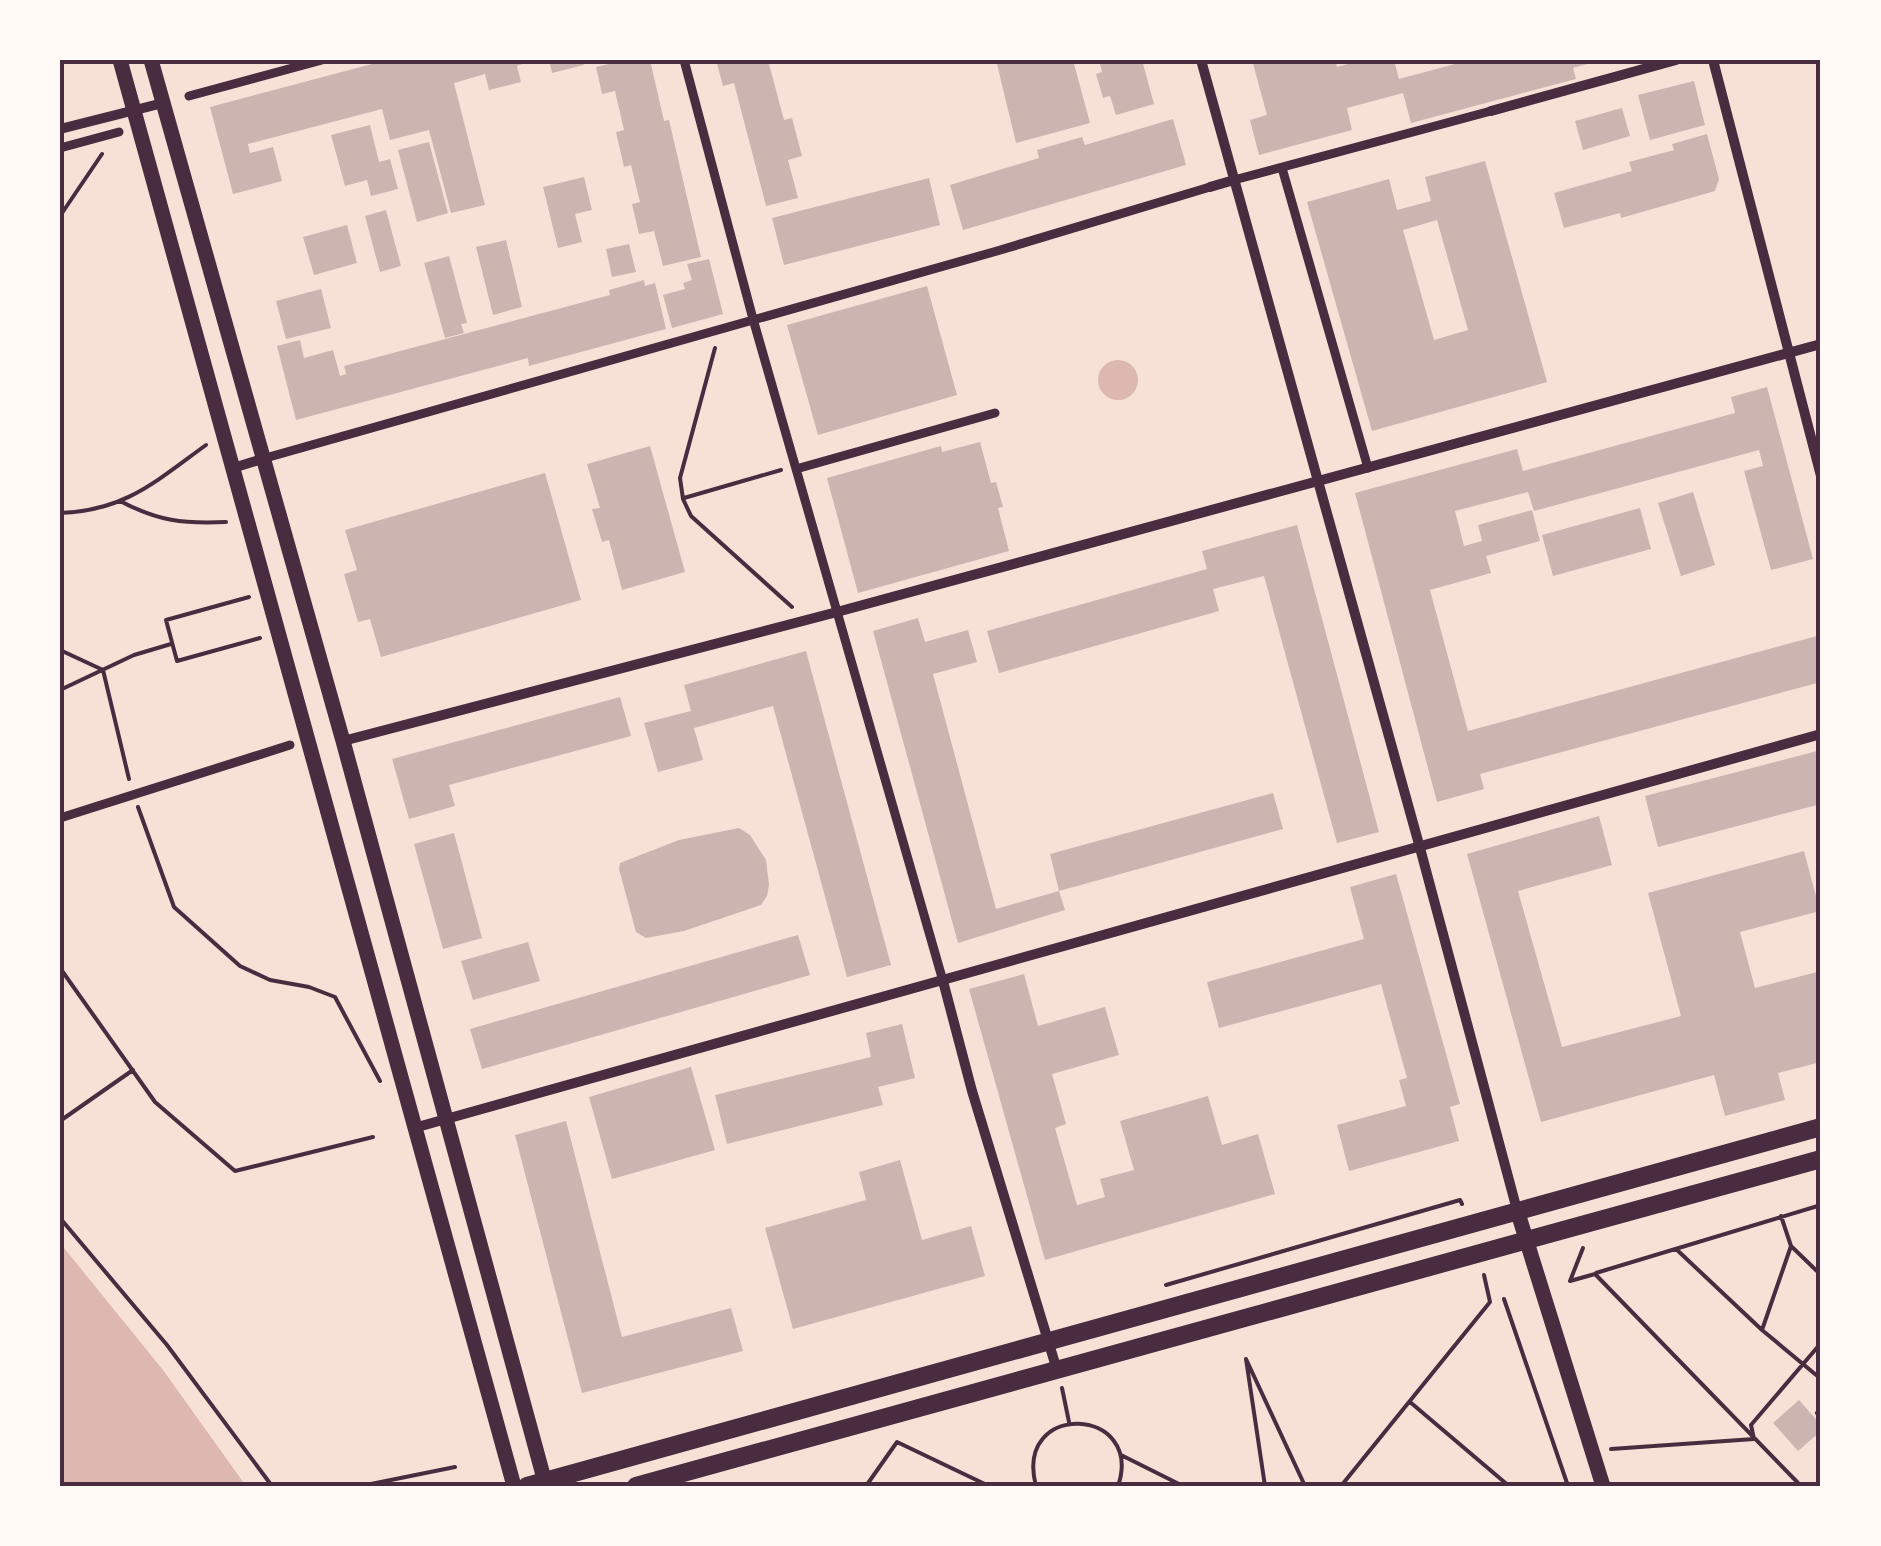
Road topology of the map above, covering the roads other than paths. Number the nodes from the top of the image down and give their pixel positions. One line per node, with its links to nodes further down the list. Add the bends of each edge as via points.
1 (120, 60): 10 (street)
2 (151, 60): 9 (street)
3 (322, 60): 8 (street)
4 (684, 60): 18 (street)
5 (1201, 60): 16 (street)
6 (1676, 60): 11 (street)
7 (1713, 60): 20 (street)
8 (189, 96)
9 (163, 102): 10 (street); 22 (street)
10 (134, 110): 12 (street); 24 (street)
11 (1491, 111): 15 (street)
12 (60, 129)
13 (119, 132): 14 (street)
14 (60, 148)
15 (1282, 168): 16 (street); 25 (street)
16 (1234, 180): 17 (street); 27 (street)
17 (1210, 187): 18 (street)
18 (752, 320): 22 (street); 23 (street)
19 (1821, 344): 20 (street)
20 (1788, 354): 25 (street); 26 (street)
21 (995, 413): 23 (street)
22 (262, 460): 24 (street); 30 (street)
23 (795, 467): 28 (street)
24 (233, 468): 37 (street)
25 (1368, 468): 27 (street)
26 (1821, 476)
27 (1317, 482): 28 (street); 33 (street)
28 (837, 612): 30 (street); 34 (street)
29 (1821, 734): 33 (street)
30 (343, 741): 35 (street)
31 (290, 746): 32 (street)
32 (60, 818)
33 (1420, 848): 34 (street); 39 (street)
34 (944, 980): 35 (street); 41 (street)
35 (444, 1120): 37 (street); 43 (street)
36 (1821, 1127): 39 (main road)
37 (414, 1128): 44 (street)
38 (1821, 1159): 40 (main road)
39 (1517, 1210): 40 (street); 41 (main road)
40 (1526, 1240): 42 (main road); 46 (street)
41 (1047, 1341): 42 (street); 43 (main road)
42 (1056, 1370): 45 (main road)
43 (539, 1484)
44 (514, 1486)
45 (636, 1486)
46 (1603, 1486)

